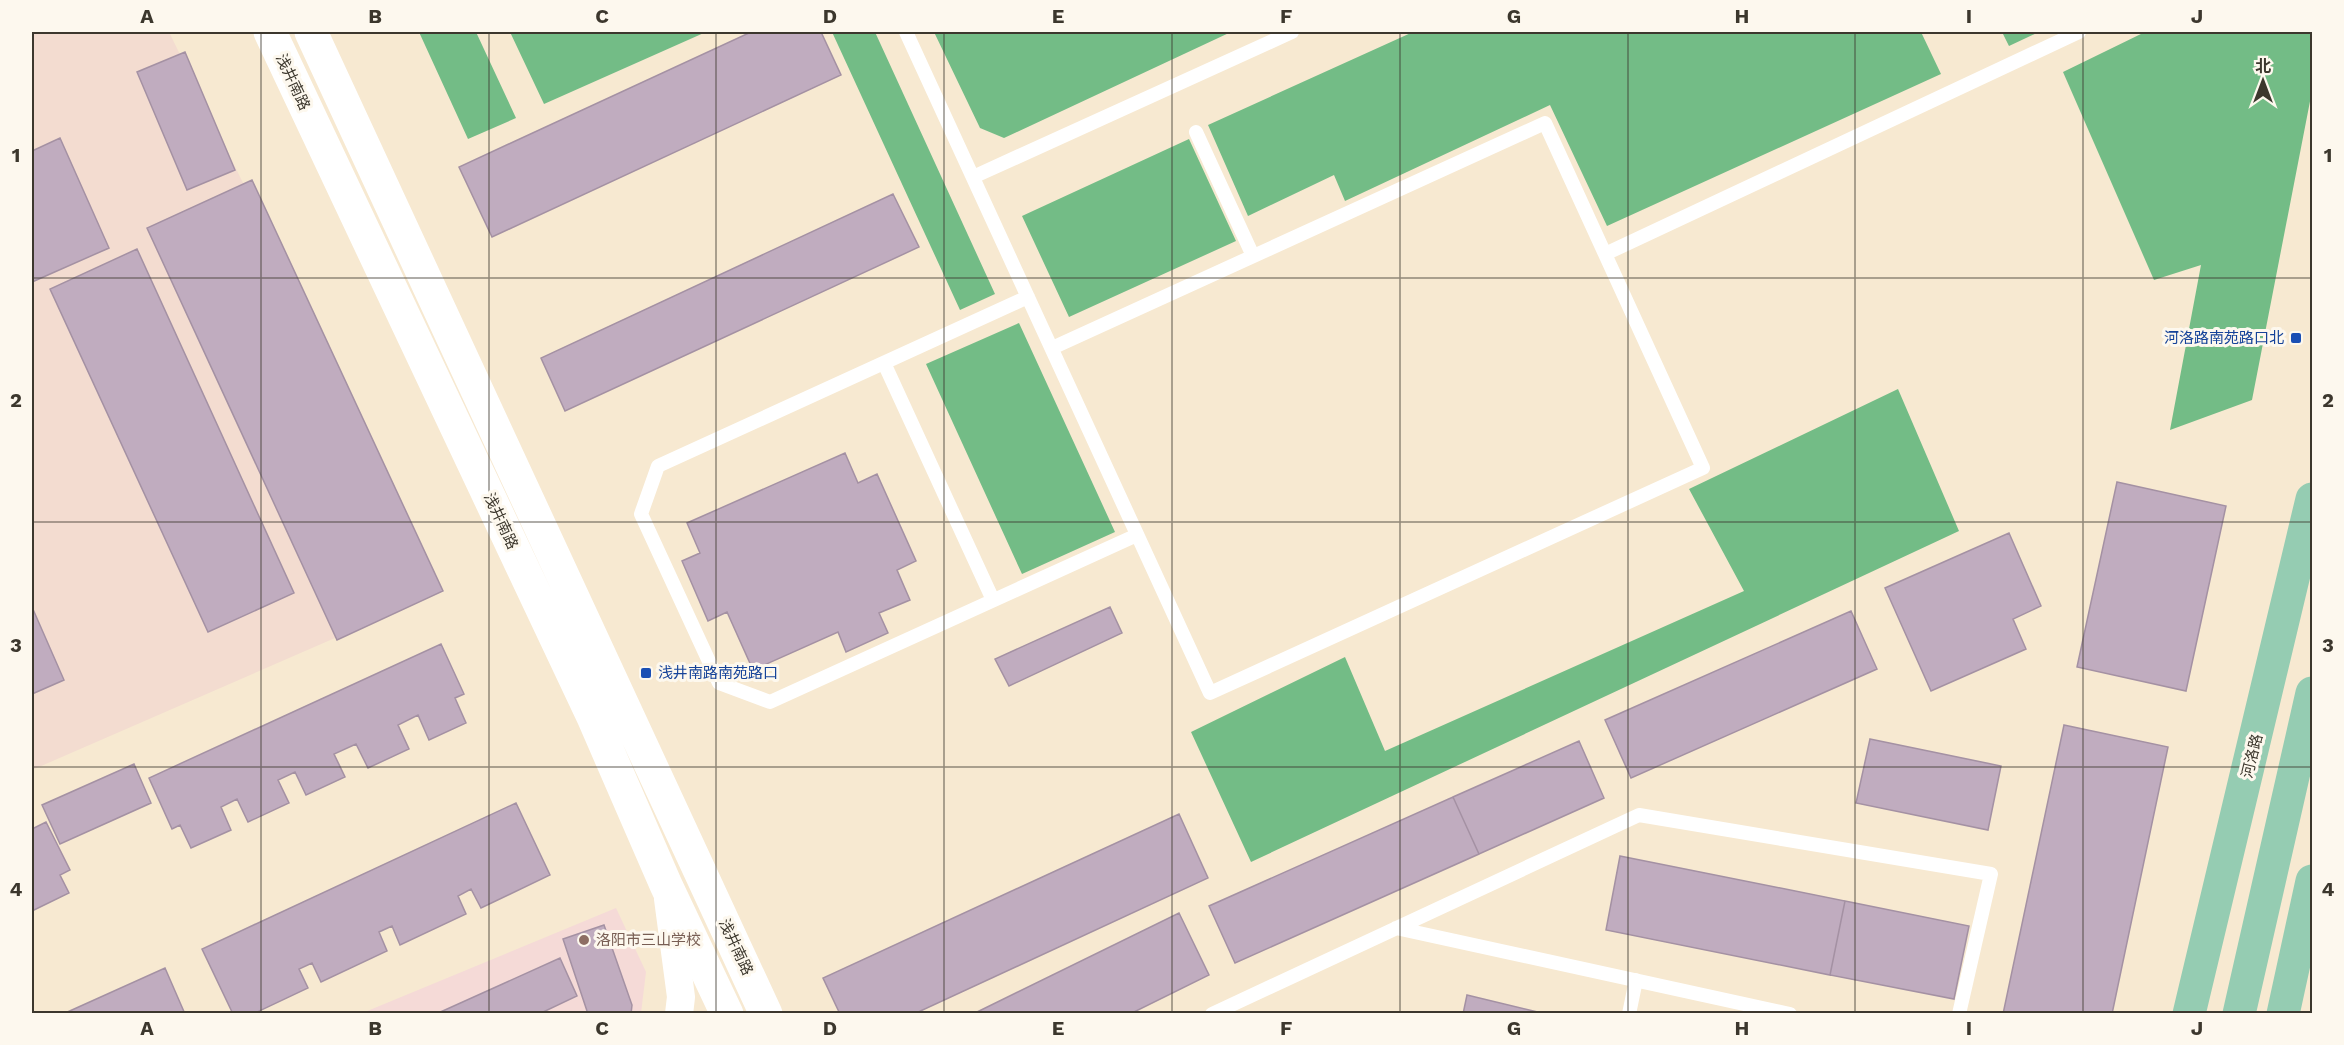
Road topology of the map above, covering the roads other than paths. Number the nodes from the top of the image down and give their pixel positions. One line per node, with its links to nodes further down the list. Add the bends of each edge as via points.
1 (270, 32): 18 (street, 浅井南路, via 593,717)
2 (311, 32): 23 (street, 浅井南路)
3 (906, 32): 7 (lane)
4 (1292, 32): 7 (lane)
5 (2079, 32): 8 (lane)
6 (1196, 132): 9 (lane)
7 (973, 177): 10 (lane)
8 (1605, 254): 9 (lane, via 1545,123); 14 (lane, via 1703,468 1209,693)
9 (1253, 256): 11 (lane)
10 (1028, 297): 11 (lane); 12 (lane)
11 (1052, 348): 14 (lane)
12 (884, 363): 15 (lane); 15 (lane, via 658,466 641,514 645,524 719,683 770,702)
13 (2313, 499): 28 (main road, 河洛路)
14 (1137, 535): 15 (lane)
15 (993, 600)
16 (2313, 693): 29 (main road)
17 (2313, 881): 30 (main road)
18 (666, 885): 21 (street, via 681,997); 22 (street, 浅井南路)
19 (1396, 928): 20 (lane); 24 (lane); 27 (lane, via 1639,815 1991,874)
20 (1636, 980): 25 (lane); 26 (lane)
21 (679, 1014)
22 (727, 1014)
23 (766, 1014)
24 (1212, 1014)
25 (1629, 1014)
26 (1790, 1014)
27 (1959, 1014)
28 (2189, 1014)
29 (2239, 1014)
30 (2283, 1014)

